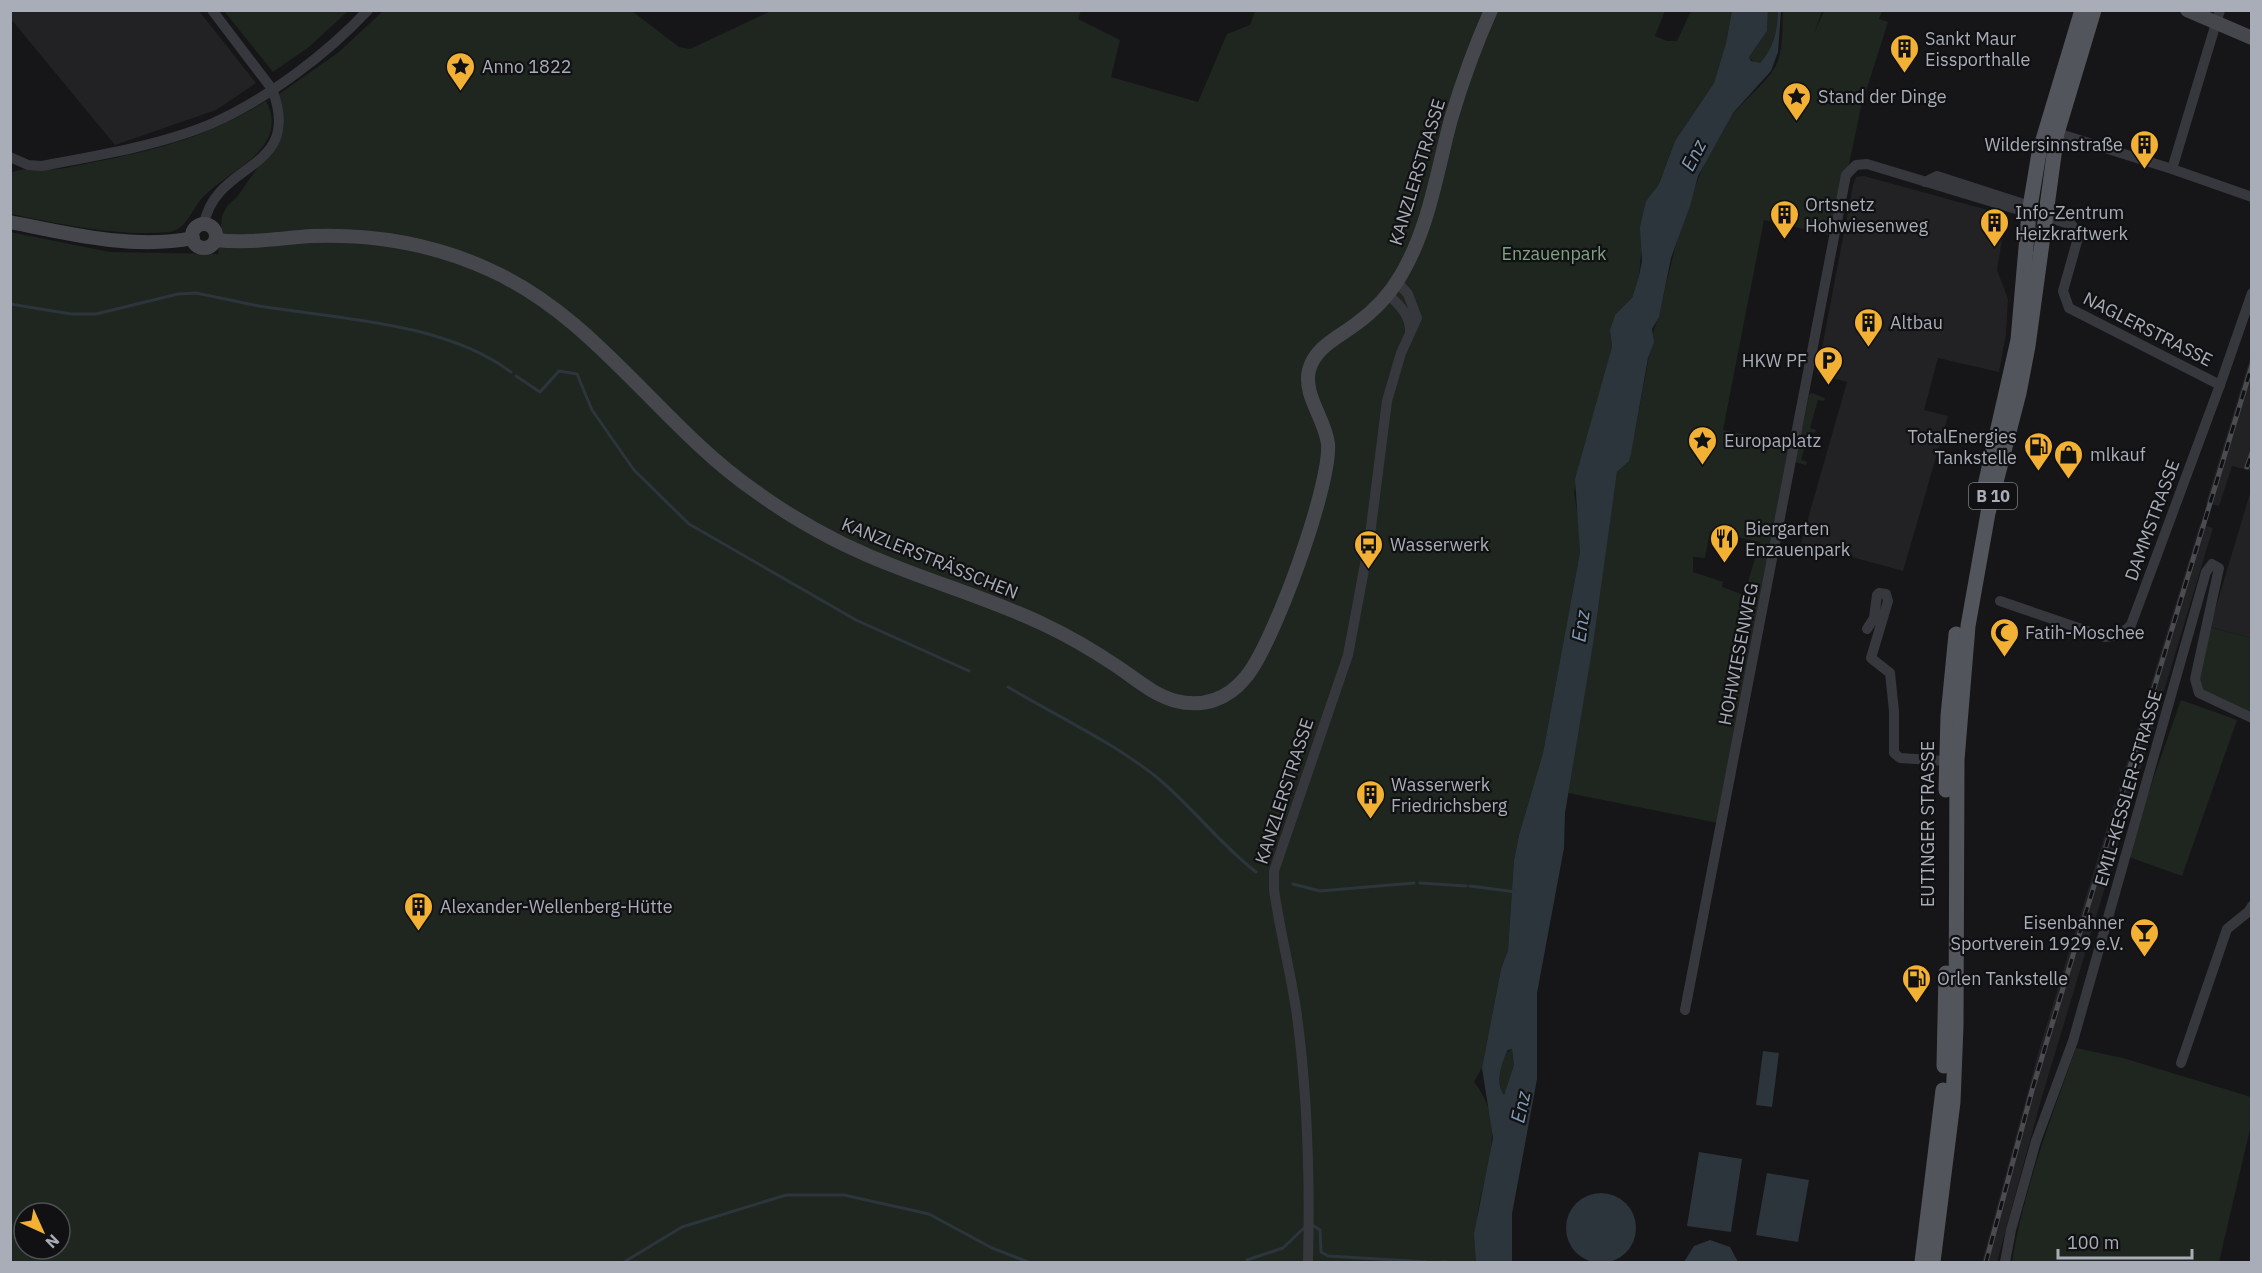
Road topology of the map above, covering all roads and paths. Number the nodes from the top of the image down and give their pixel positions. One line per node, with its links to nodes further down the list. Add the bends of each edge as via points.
1 (212, 10): 9 (street)
2 (368, 10): 9 (street, via 340,38)
3 (1491, 10): 19 (main road, KANZLERSTRASSE, via 1463,80 1421,229)
4 (2082, 10): 14 (main road, EUTINGER STRASSE / B 10, via 2041,143)
5 (2094, 10): 10 (main road, EUTINGER STRASSE / B 10)
6 (2187, 10): 7 (main road)
7 (2218, 17): 8 (main road); 12 (street)
8 (2252, 38)
9 (272, 89): 11 (street, via 212,123 155,142 41,166); 16 (street, via 279,115 279,131 273,146 213,199)
10 (2057, 133): 12 (street); 14 (main road, EUTINGER STRASSE / B 10)
11 (10, 157)
12 (2172, 169): 13 (street)
13 (2252, 197)
14 (2037, 211): 23 (street, NAGLERSTRASSE, via 2072,225 2078,238 2064,291 2069,308); 24 (main road, EUTINGER STRASSE / B 10); 30 (street, HOHWIESENWEG, via 1867,164 1856,165 1846,175)
15 (10, 222): 17 (main road, via 149,243)
16 (204, 224): 17 (main road, via 196,227); 18 (main road, via 214,228)
17 (193, 238): 18 (main road, via 204,248)
18 (216, 240): 21 (main road, KANZLERSTRÄSSCHEN, via 371,237 445,252 494,271 537,295 572,321 704,451 788,513 853,549 1039,622 1158,693 1197,704 1229,693 1254,666 1304,546 1320,495 1328,448 1324,425 1309,388 1311,363 1325,346 1358,323)
19 (1397, 282): 21 (main road, KANZLERSTRÄSSCHEN); 22 (street, KANZLERSTRASSE, via 1408,294 1417,318)
20 (2252, 293): 23 (street, DAMMSTRASSE)
21 (1388, 294): 22 (street, KANZLERSTRASSE, via 1409,319)
22 (1408, 339): 32 (street, KANZLERSTRASSE, via 1387,401 1369,543 1348,655 1274,872 1275,901 1297,1014 1307,1104)
23 (2220, 385): 25 (street, DAMMSTRASSE, via 2127,630 2115,636 2097,635)
24 (2013, 392): 28 (main road, EUTINGER STRASSE / B 10, via 1979,507 1957,628); 34 (main road, EUTINGER STRASSE / B 10, via 1964,655 1956,770 1953,1092)
25 (2000, 601)
26 (1867, 629): 28 (street, via 1874,618 1878,595 1886,594 1888,601 1871,658 1890,673 1893,753 1900,758)
27 (2252, 718): 35 (street, EMIL-KESSLER-STRASSE, via 2199,693 2195,679 2219,568 2212,564 2206,572 2073,1041 2036,1141)
28 (1946, 761): 33 (main road, EUTINGER STRASSE / B 10, via 1944,1069)
29 (2252, 906): 31 (street, via 2227,929)
30 (1685, 1010)
31 (2181, 1063)
32 (1308, 1263)
33 (1922, 1263)
34 (1933, 1263)
35 (2005, 1263)

